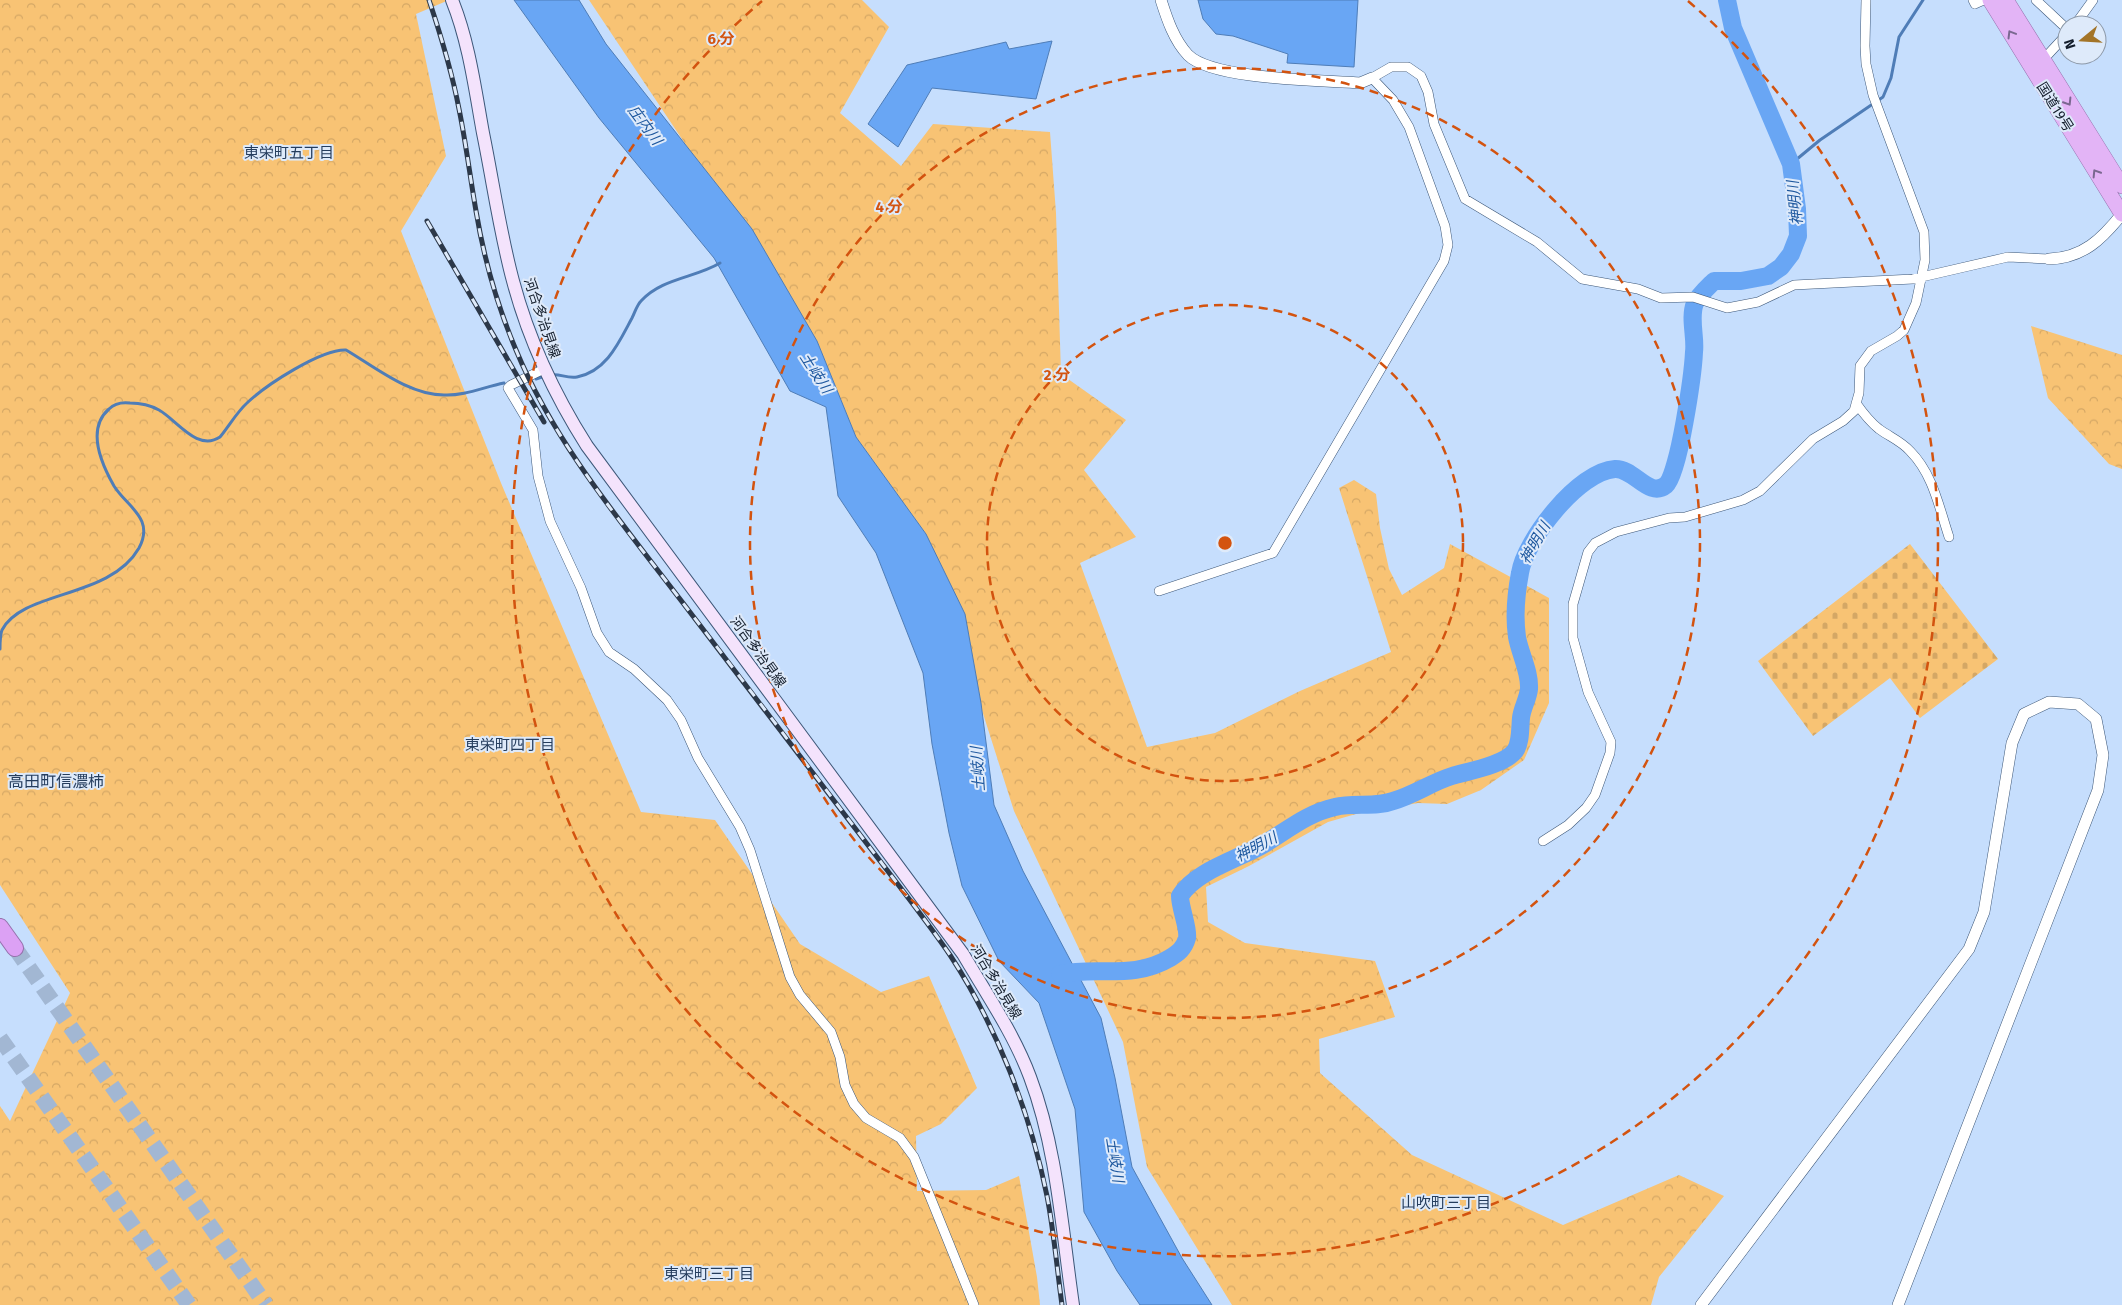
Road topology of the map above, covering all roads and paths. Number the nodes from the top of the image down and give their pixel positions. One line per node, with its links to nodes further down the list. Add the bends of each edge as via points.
1 (452, 0): 19 (main road, 河合多治見線, via 470,62 513,281)
2 (1162, 0): 14 (street, via 1174,34 1189,55 1208,67 1229,73 1360,83)
3 (1866, 0): 18 (street, via 1866,64 1878,112 1924,232)
4 (1973, 0): 5 (street, via 1975,4)
5 (1984, 0)
6 (1990, 0): 13 (highway, 国道19号, one-way to 6)
7 (2006, 0): 13 (highway, 国道19号)
8 (2036, 0): 11 (street)
9 (2093, 0): 10 (street)
10 (2082, 15)
11 (2057, 20)
12 (2057, 43): 13 (street)
13 (2037, 65): 15 (highway, 国道19号, one-way to 15); 16 (highway, 国道19号, one-way to 13)
14 (1372, 78): 18 (street, via 1391,67 1408,68 1421,76 1428,92 1434,124 1465,199 1537,242 1582,279 1638,289 1661,298 1692,297 1727,308 1758,302 1794,284 1846,284); 22 (street, via 1393,100 1409,127 1445,226 1448,245 1444,261 1272,553)
15 (2122, 186)
16 (2122, 214): 17 (street, via 2092,246 2074,255)
17 (2049, 259): 18 (street, via 2008,257)
18 (1923, 277): 20 (street, via 1904,330 1871,351 1860,366)
19 (544, 370): 26 (street, via 508,388 533,430 538,476 550,522 581,588 597,633 609,652 634,669 667,700 681,720 698,758 740,827 750,850 790,977 800,995 831,1032 845,1085 854,1104 866,1118 900,1138 914,1157); 27 (main road, 河合多治見線, via 588,446 963,954 1006,1027 1030,1075 1044,1117)
20 (1856, 404): 21 (street, via 1868,419 1899,440 1923,466); 23 (street, via 1854,411 1843,421 1813,439 1760,491 1742,500 1685,517 1616,532 1599,540 1588,552 1573,604 1573,638 1588,692 1611,742 1610,753 1595,796 1586,808 1568,825)
21 (1949, 537)
22 (1159, 591)
23 (1542, 841)
24 (0, 928): 25 (highway)
25 (16, 948)
26 (974, 1305)
27 (1073, 1305)
28 (1701, 1305): 29 (street, via 1969,949 1984,912 2012,743 2024,714 2049,702 2078,704 2096,720 2103,755 2098,790)
29 (1898, 1305)

